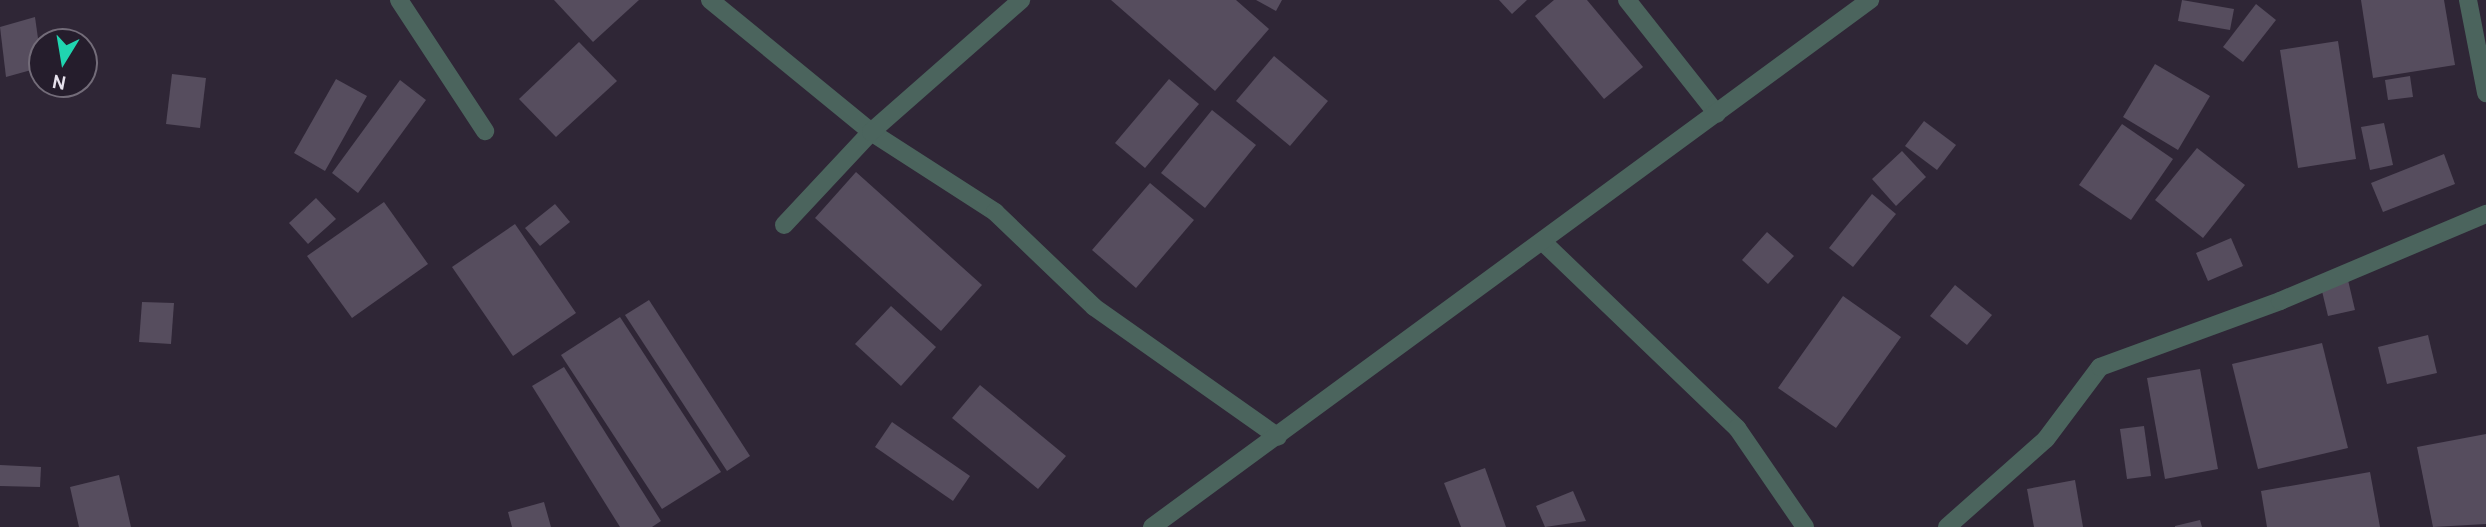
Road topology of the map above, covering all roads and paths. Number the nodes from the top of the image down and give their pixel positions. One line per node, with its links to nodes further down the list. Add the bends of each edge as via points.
1 (399, 0): 9 (street)
2 (710, 0): 10 (street)
3 (1021, 0): 10 (street)
4 (1627, 0): 8 (street)
5 (1870, 0): 8 (street)
6 (2468, 0): 7 (street)
7 (2486, 93)
8 (1717, 114): 13 (street)
9 (485, 131)
10 (871, 132): 12 (street); 14 (street, via 995,212 1094,306)
11 (2486, 214): 17 (street, via 2280,301 2100,367 2046,439)
12 (784, 225)
13 (1543, 242): 14 (street); 16 (street, via 1737,428)
14 (1278, 437): 15 (street)
15 (1152, 527)
16 (1805, 527)
17 (1947, 527)

